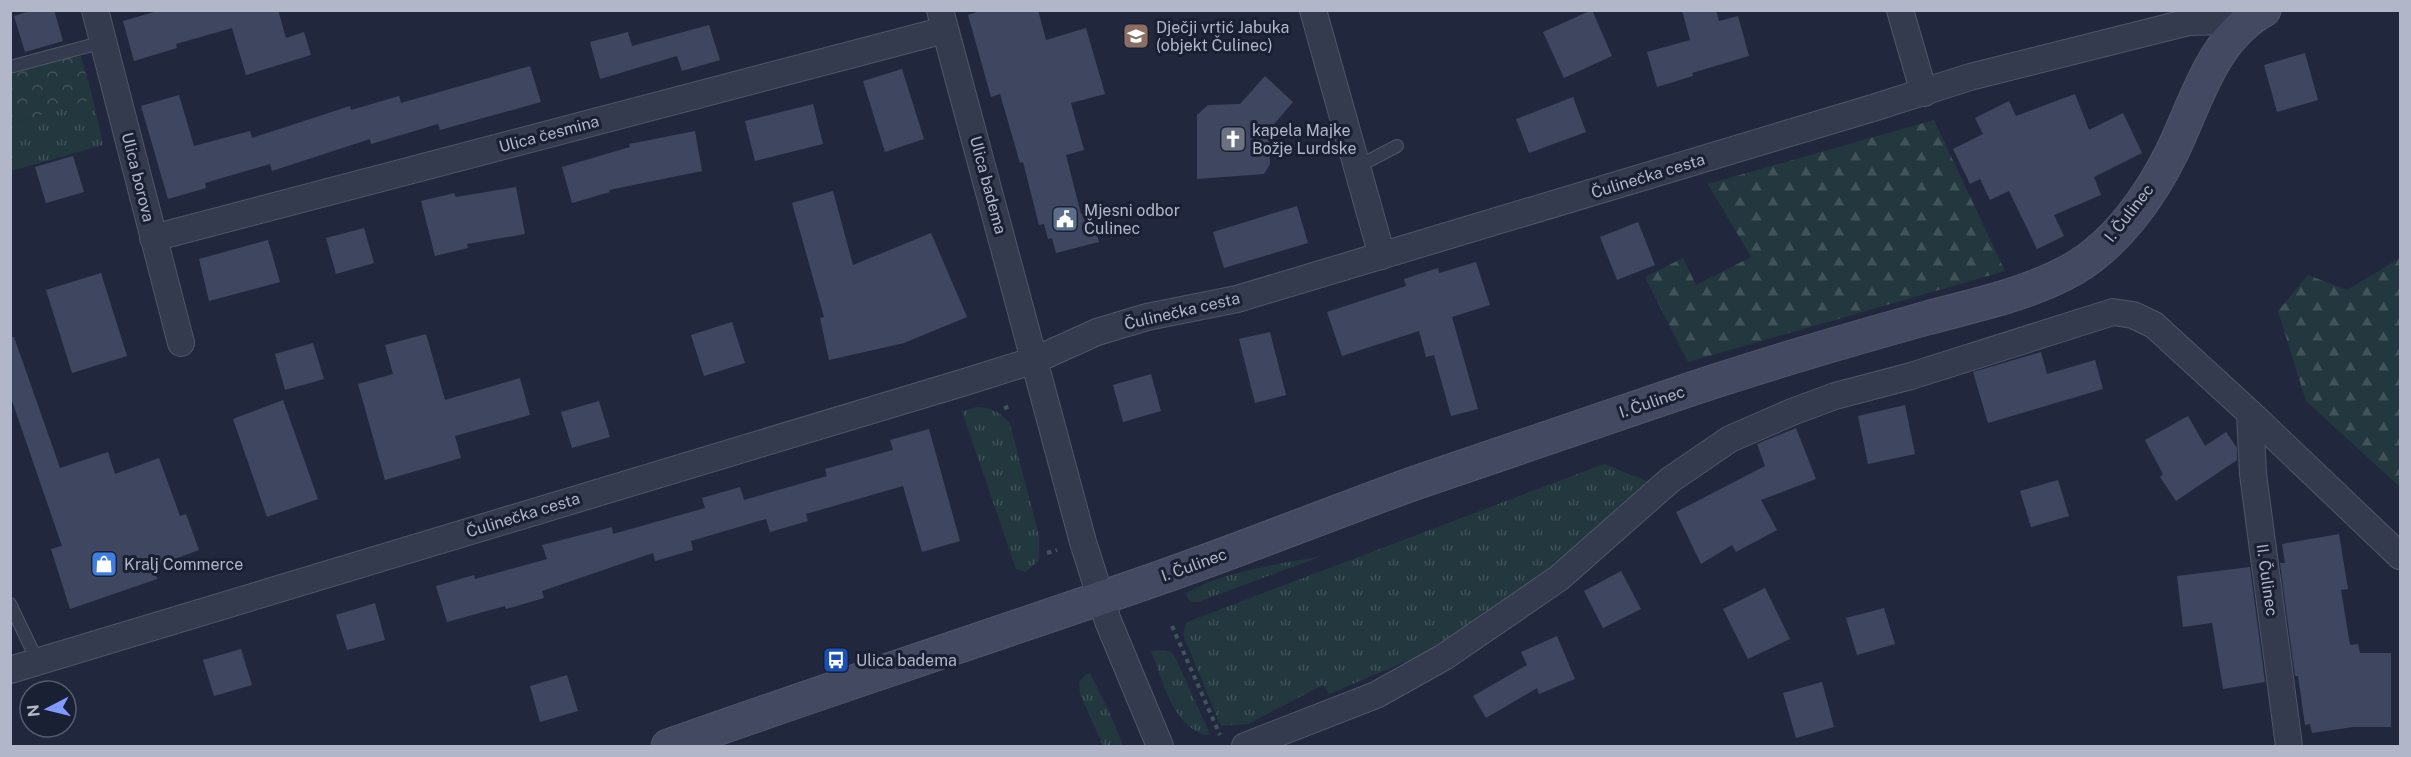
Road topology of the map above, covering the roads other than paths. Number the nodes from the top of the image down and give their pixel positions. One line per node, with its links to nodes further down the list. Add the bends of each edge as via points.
1 (95, 10): 6 (street, Ulica borova)
2 (1313, 10): 10 (street)
3 (1900, 10): 8 (street)
4 (2251, 15): 8 (street, Čulinečka cesta, via 2145,32 1970,77); 17 (street, I. Čulinec, via 2212,63 2171,155 2145,197 2119,231 2072,270 1999,298 1696,387 1413,484)
5 (943, 20): 11 (street, Ulica česmina); 14 (street, Ulica badema)
6 (103, 42): 7 (lane); 11 (street, Ulica borova)
7 (10, 68)
8 (1924, 93): 12 (street, Čulinečka cesta)
9 (1397, 146): 10 (lane)
10 (1357, 167): 12 (street)
11 (153, 238): 13 (street, Ulica borova)
12 (1382, 256): 14 (street, Čulinečka cesta, via 1237,300 1148,317 1083,338)
13 (181, 343)
14 (1035, 360): 17 (street); 19 (street, Čulinečka cesta)
15 (2250, 412): 16 (street); 23 (street, via 2154,325 2133,315 2113,312 1911,376 1834,396 1730,439 1670,480 1559,578 1444,657 1376,695); 24 (street, II. Čulinec, via 2253,474)
16 (2400, 556)
17 (1100, 598): 21 (street, I. Čulinec); 22 (street)
18 (10, 604): 19 (lane)
19 (38, 662): 20 (street, Čulinečka cesta)
20 (10, 670)
21 (668, 747)
22 (1160, 747)
23 (1245, 747)
24 (2289, 747)

